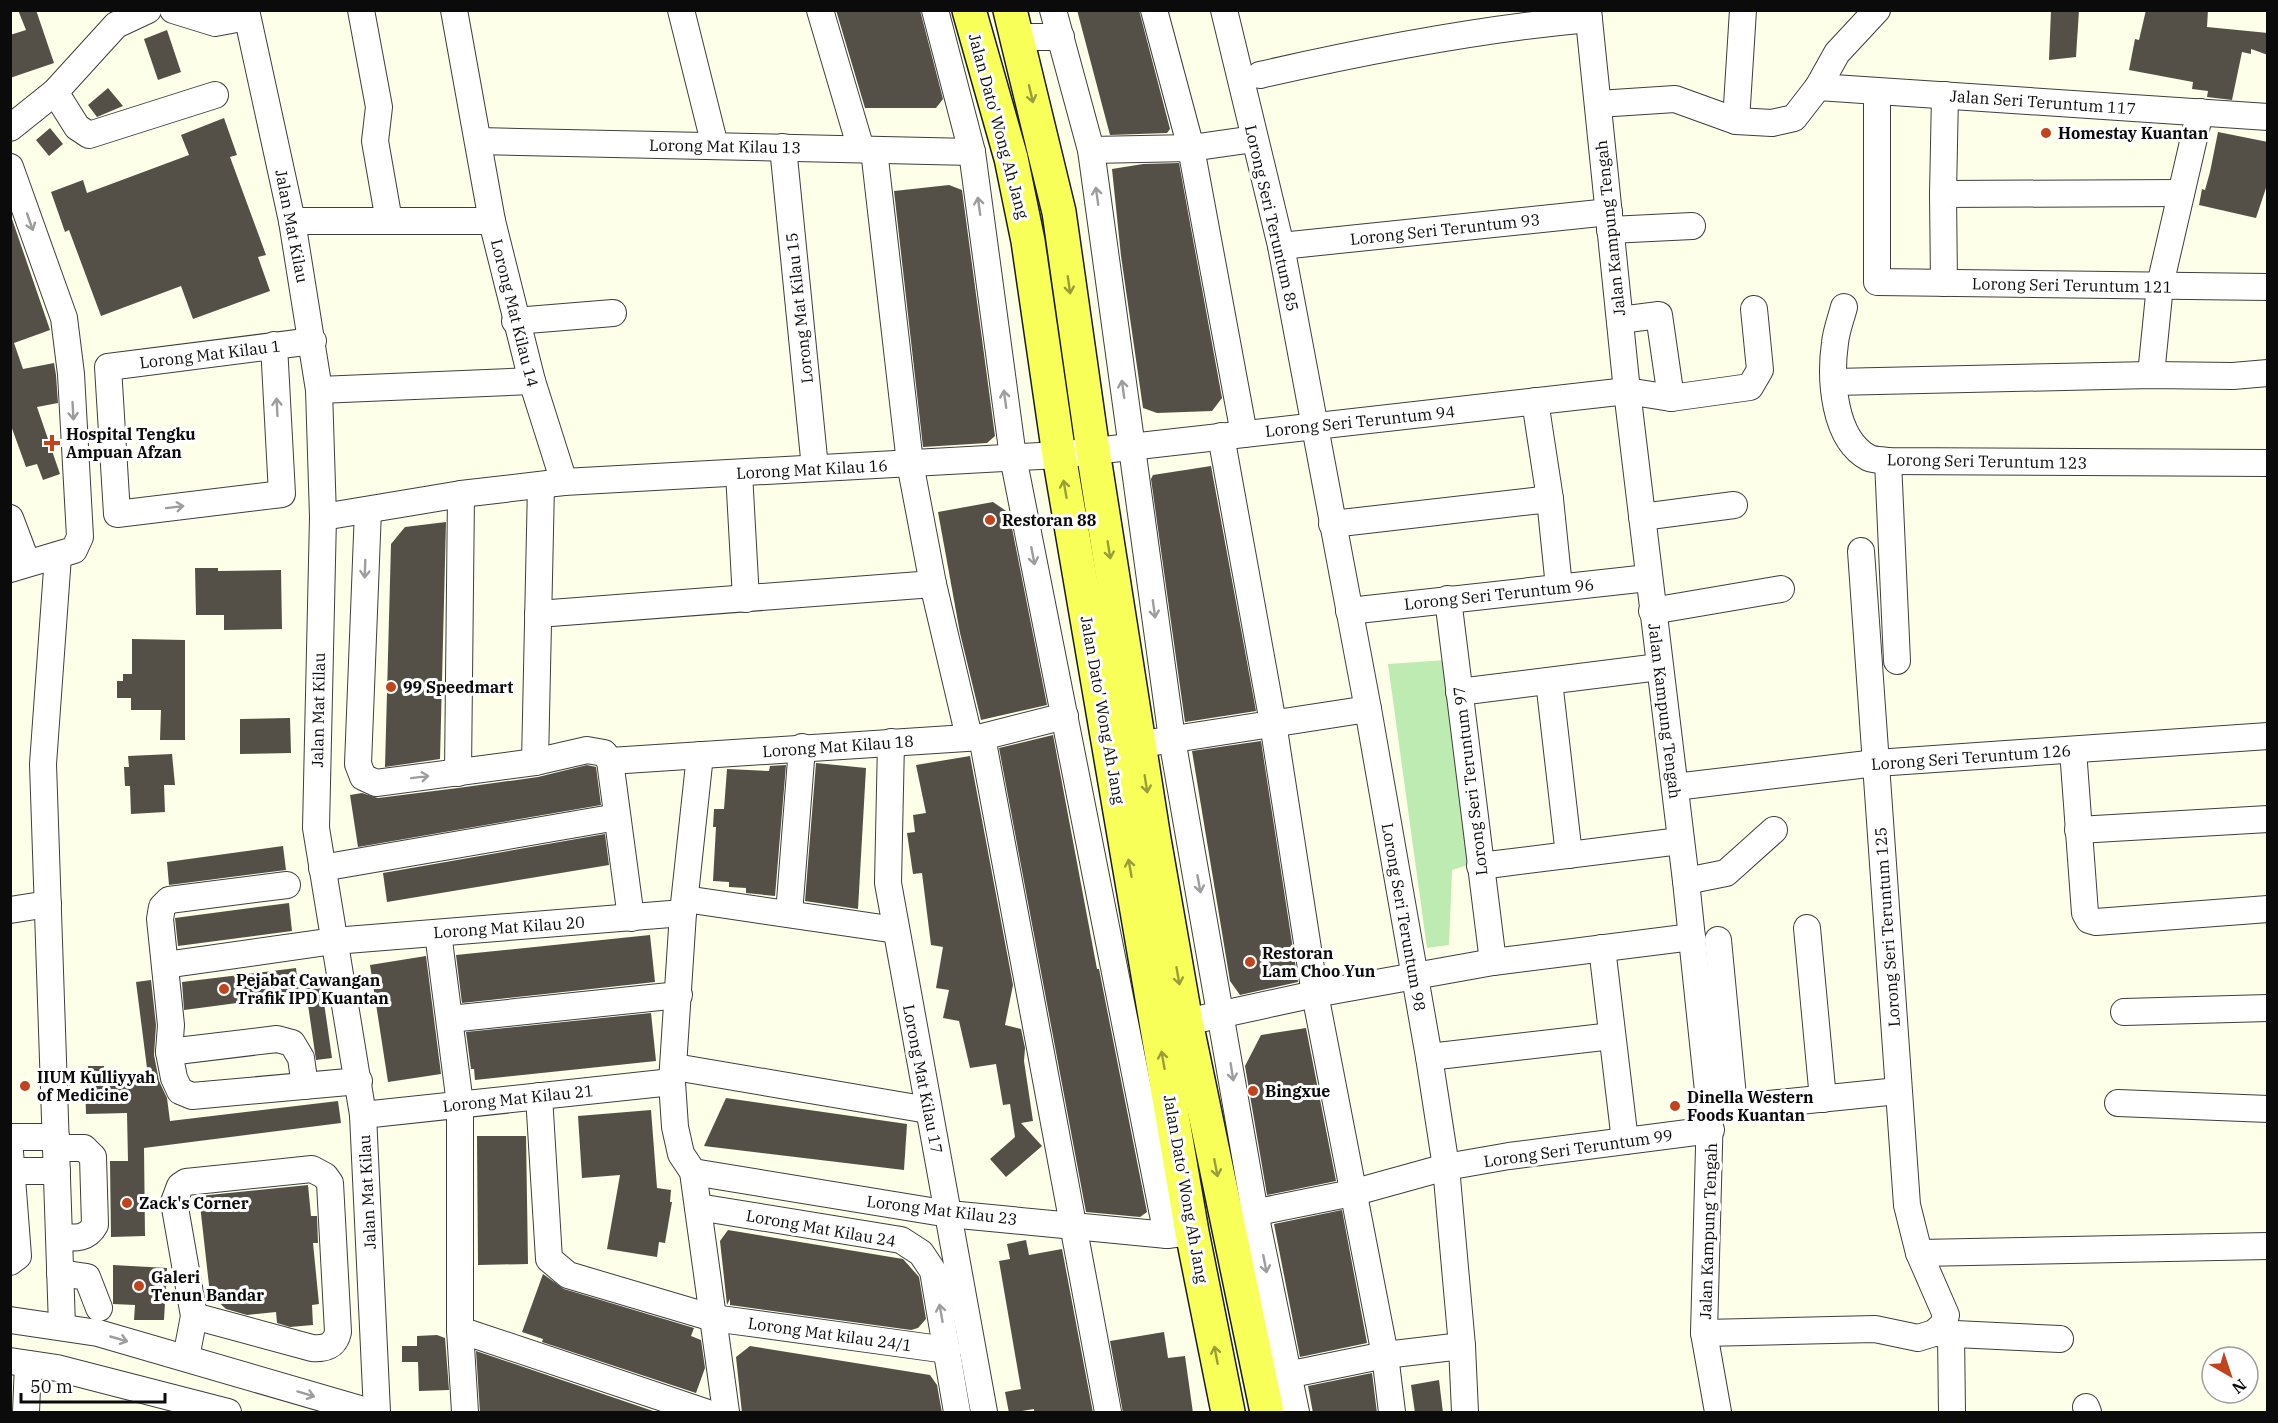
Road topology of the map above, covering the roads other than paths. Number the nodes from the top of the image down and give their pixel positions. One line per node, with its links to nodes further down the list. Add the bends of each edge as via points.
1 (148, 10): 16 (street)
2 (173, 10): 14 (street, via 215,23)
3 (361, 10): 42 (street, via 379,107 375,141)
4 (454, 10): 31 (street, Lorong Mat Kilau 14)
5 (681, 10): 32 (street)
6 (820, 10): 35 (street)
7 (935, 10): 37 (street)
8 (969, 10): 69 (main road, Jalan Dato' Wong Ah Jang, via 1011,158 1028,241)
9 (1053, 10): 18 (street)
10 (1154, 10): 34 (street)
11 (1224, 10): 30 (street, Lorong Seri Teruntum 85)
12 (1743, 10): 28 (street)
13 (1877, 10): 20 (street, via 1837,53)
14 (246, 14): 41 (street, Jalan Mat Kilau)
15 (1589, 15): 19 (street, via 1372,50); 25 (street, Jalan Kampung Tengah)
16 (116, 18): 22 (street)
17 (1014, 24): 18 (street); 68 (main road, Jalan Dato' Wong Ah Jang, one-way to 68, via 1059,212)
18 (1061, 37): 36 (street)
19 (1260, 75)
20 (1818, 87): 21 (street, Jalan Seri Teruntum 117); 28 (street, via 1794,118 1772,123)
21 (1877, 91): 24 (street, Jalan Seri Teruntum 117); 47 (street, Lorong Seri Teruntum 121, via 1877,282)
22 (55, 92): 23 (street, via 77,127 89,135); 29 (street)
23 (214, 95)
24 (1945, 95): 26 (street, Jalan Seri Teruntum 117); 40 (street)
25 (1598, 104): 28 (street, via 1675,99); 44 (street, Jalan Kampung Tengah)
26 (2200, 112): 27 (street, Jalan Seri Teruntum 117); 39 (street)
27 (2268, 117)
28 (1736, 121)
29 (10, 128)
30 (1254, 139): 34 (street); 46 (street, Lorong Seri Teruntum 85)
31 (479, 141): 32 (street, Lorong Mat Kilau 13); 43 (street, Lorong Mat Kilau 14)
32 (715, 146): 33 (street, Lorong Mat Kilau 13)
33 (783, 147): 35 (street, Lorong Mat Kilau 13); 74 (street, Lorong Mat Kilau 15)
34 (1191, 148): 36 (street); 66 (street)
35 (868, 149): 37 (street, Lorong Mat Kilau 13); 72 (street)
36 (1091, 150): 67 (street, one-way to 36)
37 (972, 152): 70 (street, one-way to 37)
38 (10, 167): 86 (street, one-way to 86, via 64,318 71,374 80,537 74,550)
39 (2181, 193): 40 (street); 48 (street)
40 (1943, 194): 47 (street)
41 (292, 221): 42 (street); 55 (street, Jalan Mat Kilau)
42 (389, 221): 43 (street)
43 (492, 221): 54 (street, Lorong Mat Kilau 14)
44 (1610, 221): 45 (street, Lorong Seri Teruntum 93); 46 (street, Lorong Seri Teruntum 93); 53 (street, Jalan Kampung Tengah)
45 (1692, 226)
46 (1281, 246): 65 (street, Lorong Seri Teruntum 85)
47 (1944, 283): 48 (street, Lorong Seri Teruntum 121)
48 (2160, 285): 49 (street, Lorong Seri Teruntum 121); 58 (street)
49 (2268, 287)
50 (1844, 307): 60 (street, Lorong Seri Teruntum 123, via 1835,343)
51 (1754, 309): 63 (street, Lorong Seri Teruntum 94, via 1760,370 1750,387)
52 (613, 313): 54 (street)
53 (1620, 320): 62 (street, Jalan Kampung Tengah); 63 (street, via 1659,315)
54 (516, 321): 59 (street, Lorong Mat Kilau 14)
55 (313, 341): 56 (street, Lorong Mat Kilau 1); 61 (street, Jalan Mat Kilau)
56 (273, 345): 56 (street, Lorong Mat Kilau 1, one-way to 56, via 108,367 117,514 282,494)
57 (2268, 373): 58 (street)
58 (2151, 375): 60 (street)
59 (532, 381): 61 (street); 76 (street, Lorong Mat Kilau 14)
60 (1834, 382): 71 (street, Lorong Seri Teruntum 123, via 1839,416 1847,433 1871,459)
61 (319, 390): 81 (street, Jalan Mat Kilau)
62 (1627, 391): 63 (street, Lorong Seri Teruntum 94); 64 (street, Lorong Seri Teruntum 94); 82 (street, Jalan Kampung Tengah)
63 (1671, 398)
64 (1535, 401): 65 (street, Lorong Seri Teruntum 94); 78 (street)
65 (1315, 426): 66 (street, Lorong Seri Teruntum 94); 84 (street, Lorong Seri Teruntum 98)
66 (1232, 435): 67 (street, Lorong Seri Teruntum 94); 103 (street)
67 (1130, 447): 68 (street, Lorong Seri Teruntum 94); 107 (street, one-way to 107)
68 (1093, 451): 69 (street, Lorong Seri Teruntum 94); 109 (main road, Jalan Dato' Wong Ah Jang, one-way to 109)
69 (1059, 455): 70 (street, Lorong Mat Kilau 16); 104 (main road, Jalan Dato' Wong Ah Jang, one-way to 69)
70 (1013, 457): 72 (street, Lorong Mat Kilau 16); 102 (street, one-way to 102)
71 (1888, 461): 73 (street, Lorong Seri Teruntum 123); 97 (street)
72 (910, 463): 74 (street, Lorong Mat Kilau 16); 89 (street)
73 (2268, 463)
74 (815, 468): 75 (street, Lorong Mat Kilau 16)
75 (739, 473): 76 (street, Lorong Mat Kilau 16); 92 (street)
76 (553, 484): 77 (street, Lorong Mat Kilau 16); 96 (street, Lorong Mat Kilau 14)
77 (461, 494): 80 (street, Lorong Mat Kilau 16); 116 (street)
78 (1550, 499): 84 (street); 90 (street)
79 (1734, 505): 82 (street)
80 (368, 510): 81 (street, Lorong Mat Kilau 16); 116 (street, one-way to 116, via 358,764 363,777 376,783)
81 (323, 517): 125 (street, Jalan Mat Kilau, via 316,828)
82 (1642, 517): 88 (street, Jalan Kampung Tengah)
83 (10, 519): 87 (street)
84 (1332, 524): 94 (street, Lorong Seri Teruntum 98)
85 (1861, 551): 115 (street, Lorong Seri Teruntum 125)
86 (58, 556): 87 (street); 128 (street, via 44,758)
87 (19, 566)
88 (1648, 578): 90 (street, Lorong Seri Teruntum 96); 95 (street, Jalan Kampung Tengah)
89 (933, 584): 92 (street); 106 (street)
90 (1558, 587): 93 (street, Lorong Seri Teruntum 96)
91 (1781, 589): 95 (street)
92 (746, 599): 96 (street)
93 (1448, 599): 94 (street, Lorong Seri Teruntum 96); 100 (street, Lorong Seri Teruntum 97)
94 (1349, 611): 101 (street, Lorong Seri Teruntum 98)
95 (1652, 611): 98 (street, Jalan Kampung Tengah)
96 (538, 614): 114 (street, Lorong Mat Kilau 14)
97 (1897, 661)
98 (1659, 667): 99 (street); 117 (street, Jalan Kampung Tengah)
99 (1549, 681): 100 (street); 123 (street)
100 (1459, 692): 124 (street, Lorong Seri Teruntum 97)
101 (1368, 709): 103 (street); 143 (street, Lorong Seri Teruntum 98)
102 (1065, 716): 104 (street); 106 (street, Lorong Mat Kilau 18); 179 (street)
103 (1274, 723): 107 (street); 144 (street)
104 (1106, 729): 179 (main road, Jalan Dato' Wong Ah Jang, one-way to 104)
105 (2268, 736): 111 (street, Lorong Seri Teruntum 126)
106 (976, 737): 108 (street, Lorong Mat Kilau 18); 178 (street)
107 (1172, 739): 109 (street); 148 (street, one-way to 148)
108 (891, 742): 110 (street, Lorong Mat Kilau 18); 135 (street, Lorong Mat Kilau 17, via 888,884)
109 (1139, 744): 150 (main road, Jalan Dato' Wong Ah Jang, one-way to 150)
110 (802, 747): 112 (street, Lorong Mat Kilau 18); 132 (street)
111 (2073, 750): 115 (street, Lorong Seri Teruntum 126); 121 (street)
112 (700, 755): 113 (street, Lorong Mat Kilau 18); 130 (street)
113 (610, 761): 114 (street, via 604,753 594,750); 118 (street)
114 (535, 762): 116 (street)
115 (1876, 763): 117 (street, Lorong Seri Teruntum 126); 157 (street, Lorong Seri Teruntum 125)
116 (458, 773)
117 (1675, 787): 122 (street, Jalan Kampung Tengah)
118 (617, 817): 125 (street); 133 (street)
119 (2268, 819): 121 (street)
120 (1774, 830): 126 (street, via 1726,873)
121 (2078, 830): 131 (street, via 2085,913 2089,920)
122 (1680, 842): 123 (street); 126 (street, Jalan Kampung Tengah)
123 (1569, 855): 124 (street)
124 (1480, 866): 141 (street, Lorong Seri Teruntum 97)
125 (322, 868): 139 (street, Jalan Mat Kilau)
126 (1686, 881): 137 (street, Jalan Kampung Tengah)
127 (287, 885): 142 (street, via 169,900 162,907 160,919)
128 (48, 904): 129 (street); 168 (street)
129 (11, 906)
130 (684, 906): 132 (street, Lorong Mat Kilau 20); 133 (street, Lorong Mat Kilau 20); 145 (street)
131 (2268, 909)
132 (789, 914): 135 (street, Lorong Mat Kilau 20)
133 (631, 918): 136 (street, Lorong Mat Kilau 20)
134 (1807, 928): 159 (street)
135 (896, 930): 163 (street, Lorong Mat Kilau 17)
136 (438, 933): 139 (street, Lorong Mat Kilau 20); 149 (street)
137 (1692, 937): 140 (street); 165 (street, Jalan Kampung Tengah)
138 (1718, 940): 165 (street)
139 (334, 941): 142 (street, Lorong Mat Kilau 20); 155 (street, Jalan Mat Kilau)
140 (1602, 948): 141 (street); 151 (street)
141 (1493, 962): 143 (street)
142 (165, 964): 152 (street, via 171,1025)
143 (1415, 977): 144 (street); 153 (street, Lorong Seri Teruntum 98)
144 (1316, 994): 148 (street); 174 (street)
145 (679, 995): 149 (street); 154 (street)
146 (2268, 1008): 147 (street)
147 (2124, 1012)
148 (1222, 1014): 150 (street); 177 (street, one-way to 177)
149 (450, 1020): 161 (street)
150 (1186, 1022): 177 (main road, Jalan Dato' Wong Ah Jang, one-way to 177)
151 (1612, 1036): 153 (street); 167 (street)
152 (169, 1052): 156 (street, via 180,1090 192,1096); 156 (street, via 277,1039 292,1043 301,1058)
153 (1429, 1057): 170 (street, Lorong Seri Teruntum 98)
154 (674, 1074): 158 (street, Lorong Mat Kilau 21); 163 (street, Lorong Mat Kilau 21); 171 (street, via 675,1127 681,1154)
155 (359, 1081): 156 (street); 164 (street, Jalan Mat Kilau)
156 (305, 1086)
157 (1898, 1091): 159 (street, Lorong Seri Teruntum 99); 182 (street, Lorong Seri Teruntum 125, via 1907,1205)
158 (539, 1096): 161 (street, Lorong Mat Kilau 21); 188 (street, Lorong Mat kilau 24/1, via 549,1259 568,1275)
159 (1823, 1098): 165 (street, Lorong Seri Teruntum 99)
160 (2118, 1103): 162 (street)
161 (460, 1104): 164 (street, Lorong Mat Kilau 21); 190 (street)
162 (2268, 1109)
163 (928, 1110): 176 (street, Lorong Mat Kilau 17)
164 (363, 1114): 172 (street, Jalan Mat Kilau)
165 (1718, 1116): 167 (street, Lorong Seri Teruntum 99); 191 (street, Jalan Kampung Tengah)
166 (10, 1137): 168 (street)
167 (1625, 1141): 170 (street, Lorong Seri Teruntum 99)
168 (56, 1152): 169 (street); 180 (street); 180 (street, via 84,1148 93,1157 95,1225 83,1237)
169 (11, 1161): 183 (street, via 18,1256)
170 (1446, 1167): 174 (street, Lorong Seri Teruntum 99); 194 (street, Lorong Seri Teruntum 98)
171 (693, 1172): 175 (street); 176 (street, Lorong Mat Kilau 23)
172 (367, 1185): 173 (street); 204 (street, Jalan Mat Kilau)
173 (330, 1189): 186 (street, via 325,1176 312,1170 186,1182 180,1186 174,1202); 186 (street, via 338,1332 334,1343 327,1348 312,1348)
174 (1352, 1193): 177 (street, Lorong Seri Teruntum 99); 196 (street)
175 (698, 1207): 188 (street); 195 (street, Lorong Mat Kilau 24, one-way to 175, via 933,1271 921,1253 901,1240)
176 (949, 1214): 178 (street, Lorong Mat Kilau 23); 209 (street, Lorong Mat Kilau 17)
177 (1240, 1216): 199 (street, one-way to 199); 212 (main road, Jalan Dato' Wong Ah Jang)
178 (1072, 1224): 179 (street, Lorong Mat Kilau 23); 210 (street)
179 (1180, 1233): 211 (main road, Jalan Dato' Wong Ah Jang, one-way to 179)
180 (59, 1237): 184 (street)
181 (2268, 1246): 182 (street)
182 (1919, 1253): 192 (street, Lorong Seri Teruntum 125, via 1946,1315)
183 (10, 1262)
184 (60, 1273): 185 (street, via 87,1277); 189 (street)
185 (99, 1308)
186 (194, 1316): 197 (street)
187 (16, 1317): 189 (street)
188 (713, 1318): 195 (street, Lorong Mat kilau 24/1); 207 (street)
189 (62, 1326): 197 (street, one-way to 197)
190 (460, 1330): 205 (street); 206 (street)
191 (1704, 1334): 192 (street, via 1875,1329 1918,1338); 216 (street, Jalan Kampung Tengah)
192 (1942, 1334): 193 (street); 217 (street)
193 (2060, 1339)
194 (1462, 1346): 196 (street); 215 (street, Lorong Seri Teruntum 98)
195 (947, 1350): 208 (street, Lorong Mat Kilau 24)
196 (1385, 1355): 199 (street); 214 (street)
197 (186, 1358): 203 (street, one-way to 203)
198 (22, 1369): 200 (street); 201 (street); 202 (street, via 57,1368)
199 (1287, 1375): 213 (street)
200 (26, 1413)
201 (158, 1413)
202 (228, 1413)
203 (370, 1413)
204 (378, 1413)
205 (465, 1413)
206 (705, 1413)
207 (726, 1413)
208 (957, 1413)
209 (984, 1413)
210 (1108, 1413)
211 (1228, 1413)
212 (1267, 1413)
213 (1296, 1413)
214 (1392, 1413)
215 (1465, 1413)
216 (1718, 1413)
217 (1952, 1413)

